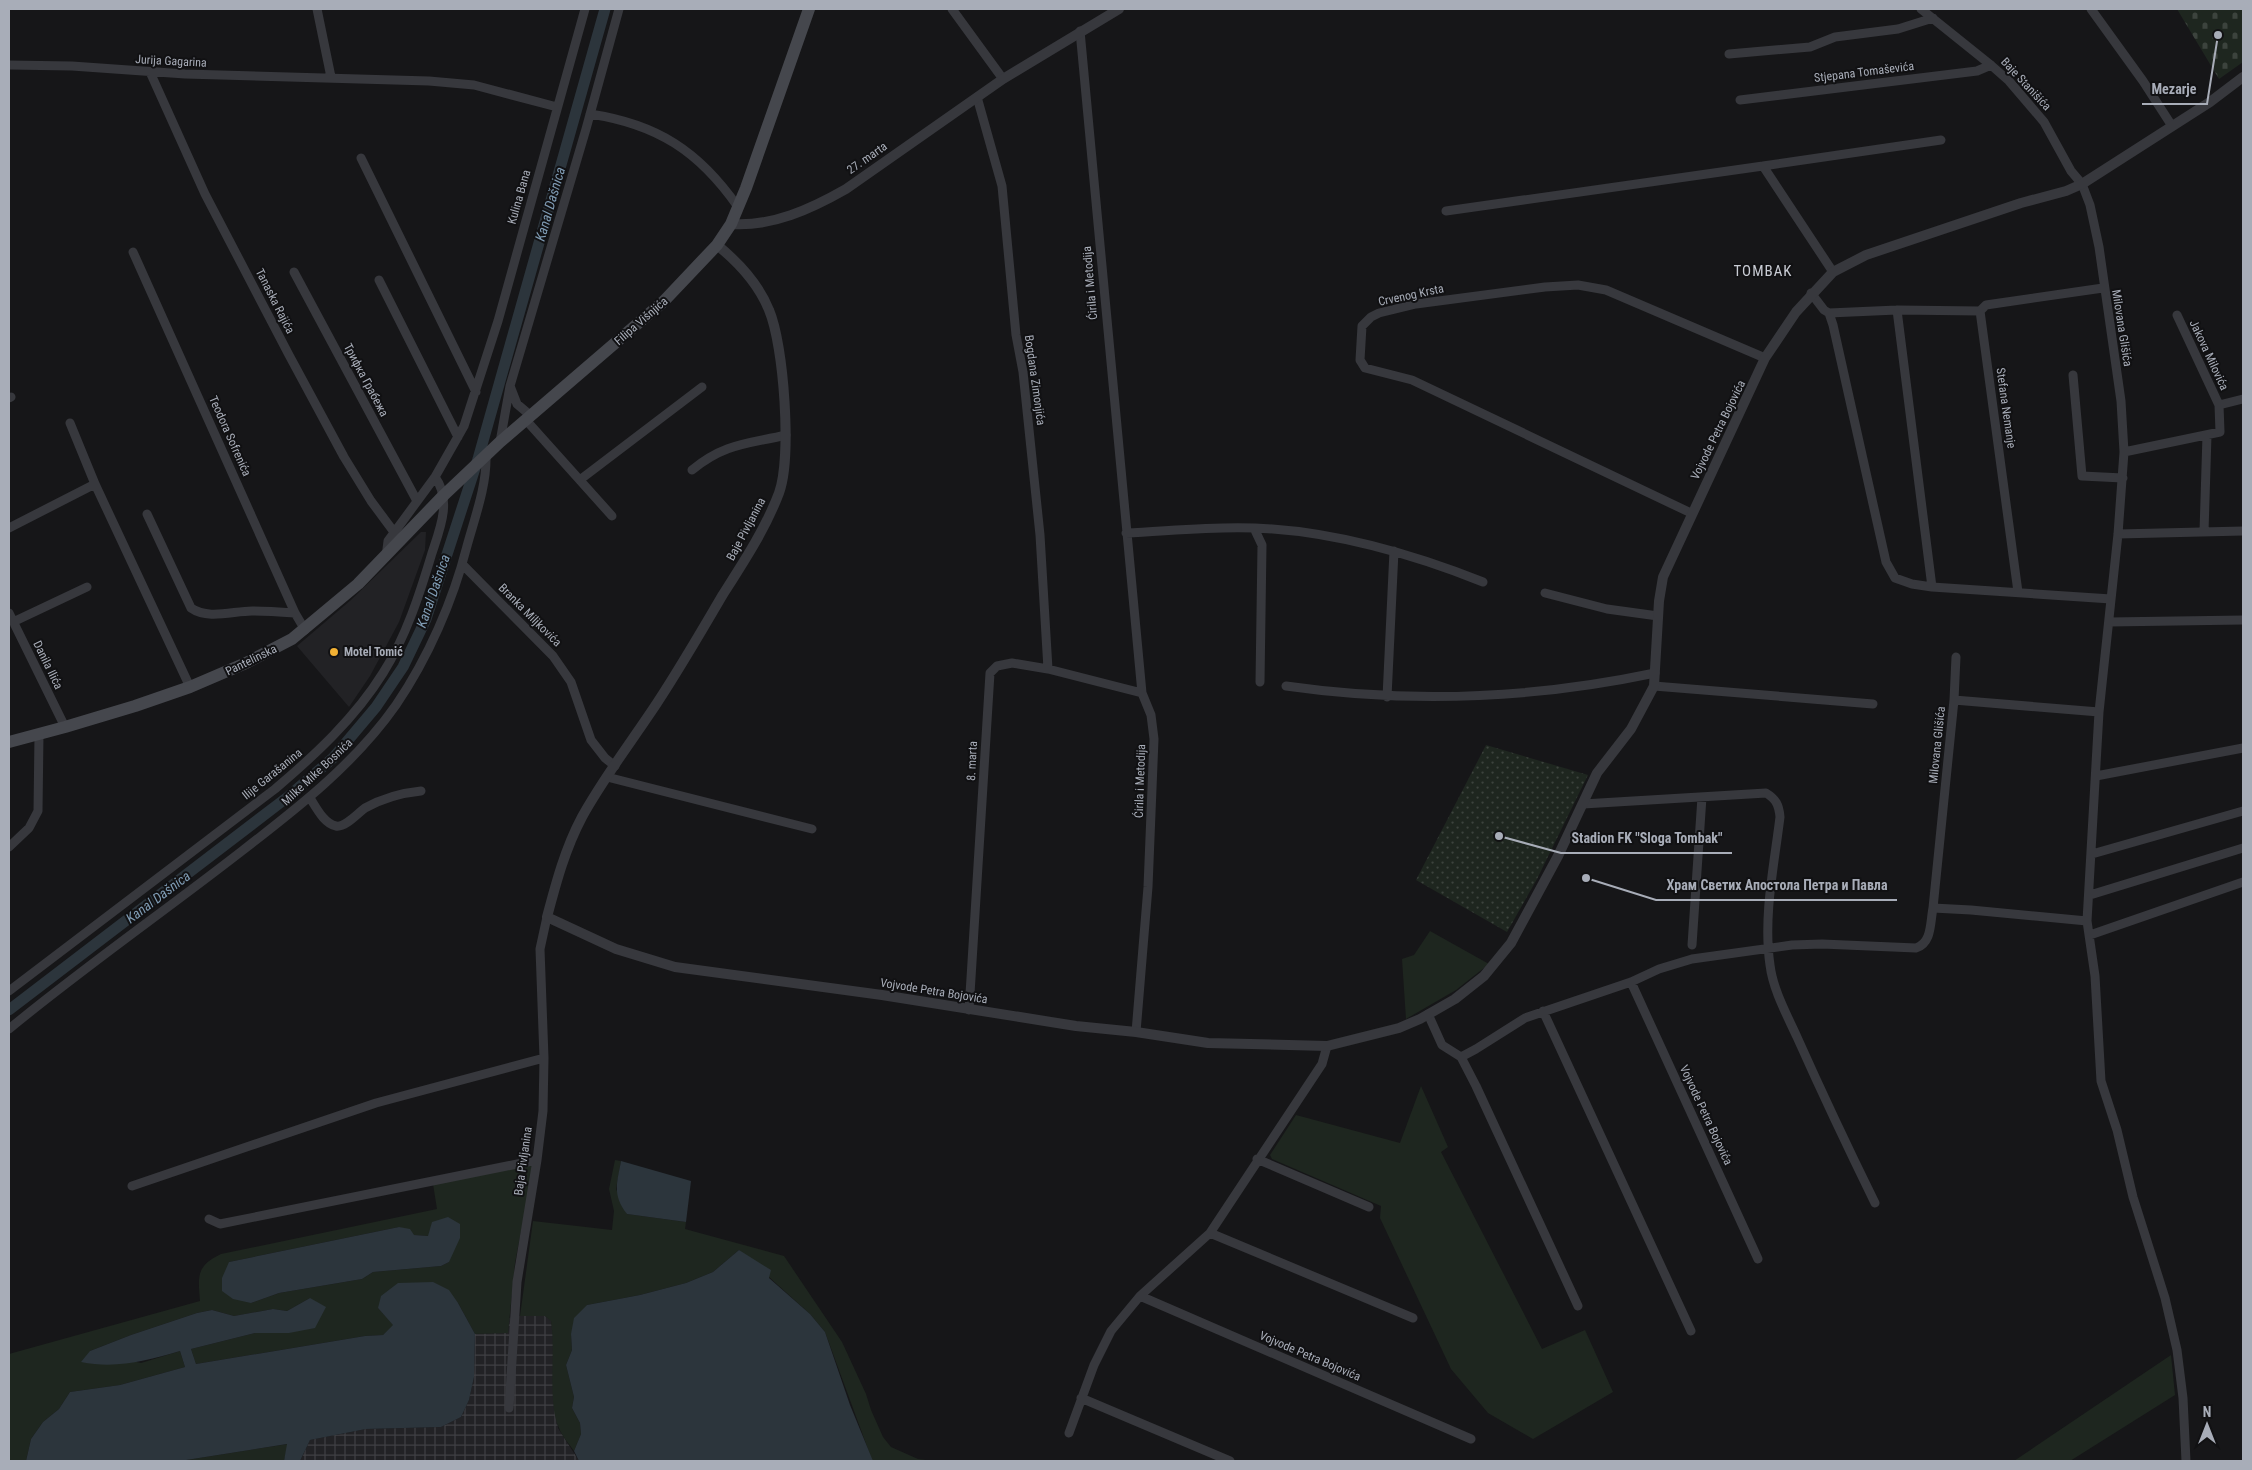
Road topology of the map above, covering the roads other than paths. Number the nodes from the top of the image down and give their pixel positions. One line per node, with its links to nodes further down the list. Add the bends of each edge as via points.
1 (316, 9): 16 (street)
2 (585, 9): 20 (street, Kulina Bana)
3 (619, 9): 21 (street)
4 (809, 9): 27 (main road, Filipa Višnjića)
5 (952, 9): 17 (street)
6 (1119, 9): 10 (street, 27. marta)
7 (1921, 9): 9 (street, Baje Stanišića)
8 (2091, 9): 22 (street, via 2144,81)
9 (1933, 18): 11 (street, via 1898,29 1835,37 1810,47); 12 (street, Baje Stanišića)
10 (1080, 31): 17 (street, 27. marta); 71 (street, Ćirila i Metodija)
11 (1729, 54)
12 (1991, 64): 19 (street, Stjepana Tomaševića, via 1977,71); 26 (street, Baje Stanišića, via 2044,122 2071,171)
13 (9, 65): 14 (street, Jurija Gagarina)
14 (150, 72): 16 (street, Jurija Gagarina); 69 (street, Tanaska Rajića, via 205,194 289,355 344,457)
15 (2243, 77): 22 (street, Vojvode Petra Bojovića)
16 (331, 78): 20 (street, Jurija Gagarina, via 429,80 474,85)
17 (1004, 79): 18 (street, 27. marta)
18 (977, 97): 29 (street, 27. marta, via 823,202 790,216); 90 (street, Bogdana Zimonjića, via 1002,186 1040,535)
19 (1740, 100)
20 (557, 106): 45 (street, Kulina Bana)
21 (590, 114): 27 (street, via 640,125 678,145 706,166); 43 (street)
22 (2172, 126): 26 (street, Vojvode Petra Bojovića)
23 (1941, 140): 25 (street)
24 (361, 158): 45 (street)
25 (1762, 166): 28 (street); 33 (street)
26 (2082, 184): 33 (street, Vojvode Petra Bojovića, via 1866,255); 35 (street, Milovana Glišića, via 2090,204)
27 (738, 207): 29 (main road, Filipa Višnjića)
28 (1446, 211)
29 (731, 224): 30 (main road, Filipa Višnjića)
30 (717, 245): 48 (main road, Filipa Višnjića, via 669,297); 50 (street, Baje Pivljanina, via 737,262 769,309 779,356)
31 (134, 252): 83 (street, Teodora Sofrenića)
32 (294, 272): 62 (street, Трифка Грабежа)
33 (1833, 272): 36 (street, Vojvode Petra Bojovića)
34 (379, 280): 52 (street)
35 (2104, 288): 38 (street, via 1986,305); 54 (street, Milovana Glišića, via 2121,401)
36 (1811, 293): 39 (street); 41 (street, Vojvode Petra Bojovića)
37 (1897, 310): 38 (street); 39 (street); 78 (street)
38 (1980, 311): 79 (street, Stefana Nemanje)
39 (1829, 313): 78 (street, via 1886,562 1895,578)
40 (2177, 315): 47 (street, Jakova Milovića)
41 (1765, 358): 63 (street, Vojvode Petra Bojovića); 63 (street, Crvenog Krsta, via 1606,290 1578,285 1416,304 1379,313 1362,326 1360,360 1365,368 1412,380)
42 (2073, 375): 58 (street, via 2082,476)
43 (510, 386): 48 (street, via 517,404); 53 (street)
44 (702, 387): 59 (street)
45 (476, 392): 52 (street, Kulina Bana)
46 (2243, 399): 47 (street, Jakova Milovića)
47 (2219, 405): 51 (street, Jakova Milovića, via 2220,432)
48 (528, 417): 53 (main road, Filipa Višnjića); 59 (street)
49 (70, 423): 60 (street)
50 (786, 435): 56 (street, via 738,444 709,456); 105 (street, Baje Pivljanina, via 780,492 765,525)
51 (2207, 436): 54 (street); 70 (street)
52 (458, 437): 57 (street, Kulina Bana)
53 (500, 442): 55 (main road, Filipa Višnjića)
54 (2124, 452): 58 (street, Milovana Glišića)
55 (486, 455): 61 (main road, Pantelinska); 75 (street, Milke Mike Bosnića, via 483,485)
56 (692, 470)
57 (435, 478): 61 (street); 62 (street, Kulina Bana)
58 (2122, 478): 72 (street, Milovana Glišića)
59 (581, 479): 65 (street)
60 (95, 484): 66 (street); 95 (street)
61 (444, 495): 74 (main road, Pantelinska); 126 (street, Ilije Garašanina, via 439,531 405,629 384,672 339,729 275,789)
62 (417, 501): 69 (street, Kulina Bana)
63 (1691, 513): 84 (street, Vojvode Petra Bojovića, via 1663,577)
64 (147, 514): 83 (street, via 191,608 198,613)
65 (612, 516)
66 (9, 528)
67 (1254, 528): 71 (street); 73 (street, via 1320,535); 92 (street, via 1262,545)
68 (2243, 531): 70 (street)
69 (394, 532): 74 (street, Kulina Bana, via 388,540)
70 (2204, 532): 72 (street)
71 (1126, 533): 96 (street, Ćirila i Metodija)
72 (2118, 534): 81 (street, Milovana Glišića)
73 (1394, 550): 76 (street); 97 (street)
74 (386, 557): 88 (main road, Pantelinska)
75 (462, 564): 105 (street, Branka Miljkovića, via 553,656 571,682 591,740); 110 (street, Milke Mike Bosnića, via 442,619 396,706 364,746)
76 (1483, 582)
77 (87, 587): 86 (street)
78 (1932, 587): 79 (street)
79 (2018, 592): 81 (street)
80 (1545, 593): 84 (street, via 1599,608)
81 (2111, 599): 87 (street, Milovana Glišića)
82 (9, 613): 86 (street, Danila Ilića)
83 (295, 613): 88 (street, Teodora Sofrenića)
84 (1658, 616): 91 (street, Vojvode Petra Bojovića)
85 (2243, 620): 87 (street)
86 (13, 622): 101 (street, Danila Ilića)
87 (2109, 622): 100 (street, Milovana Glišića)
88 (305, 630): 95 (main road, Pantelinska, via 246,663)
89 (1956, 657): 98 (street)
90 (1048, 669): 96 (street, 8. marta); 127 (street, 8. marta, via 1003,664 993,669 989,677)
91 (1655, 673): 94 (street, Vojvode Petra Bojovića); 97 (street, via 1522,694 1459,698)
92 (1260, 682)
93 (1286, 686): 97 (street)
94 (1654, 686): 99 (street); 111 (street, Vojvode Petra Bojovića, via 1631,729 1597,773)
95 (190, 687): 101 (main road, Pantelinska)
96 (1142, 693): 131 (street, Ćirila i Metodija, via 1151,715 1154,739 1148,887)
97 (1388, 697)
98 (1954, 700): 100 (street, Milovana Glišića); 119 (street, Milovana Glišića)
99 (1873, 704)
100 (2099, 712): 106 (street, Milovana Glišića)
101 (66, 727): 102 (main road, Pantelinska)
102 (39, 735): 103 (main road, Pantelinska); 114 (street, via 38,810 29,828)
103 (9, 742)
104 (2243, 748): 106 (street)
105 (615, 766): 107 (street, Baje Pivljanina)
106 (2096, 776): 116 (street, Milovana Glišića)
107 (607, 778): 113 (street); 120 (street, Baje Pivljanina, via 582,817 571,842)
108 (421, 791): 110 (street, via 399,794 366,808 340,826 334,826 324,818)
109 (1702, 797): 111 (street); 123 (street); 124 (street, via 1766,793 1779,807)
110 (310, 798): 130 (street, Milke Mike Bosnića)
111 (1583, 804): 129 (street, Vojvode Petra Bojovića, via 1558,856 1500,959 1455,999)
112 (2243, 811): 116 (street)
113 (812, 830)
114 (9, 847)
115 (2243, 848): 118 (street)
116 (2092, 854): 118 (street, Milovana Glišića)
117 (2243, 882): 122 (street)
118 (2090, 895): 121 (street, Milovana Glišića)
119 (1932, 908): 121 (street); 124 (street, Milovana Glišića, via 1928,941 1916,948 1822,944)
120 (547, 917): 127 (street, Vojvode Petra Bojovića, via 616,949 675,967); 134 (street, Baja Pivljanina, via 540,949)
121 (2087, 921): 122 (street, Milovana Glišića)
122 (2090, 934): 152 (street, Milovana Glišića, via 2100,1081 2117,1130 2177,1350)
123 (1692, 945)
124 (1768, 950): 125 (street, via 1692,959); 138 (street, via 1770,968 1782,1002)
125 (1631, 982): 128 (street); 142 (street, Vojvode Petra Bojovića)
126 (9, 991)
127 (969, 1010): 131 (street, Vojvode Petra Bojovića)
128 (1543, 1011): 133 (street); 146 (street)
129 (1428, 1014): 132 (street, Vojvode Petra Bojovića, via 1399,1028); 133 (street, via 1442,1045)
130 (9, 1029)
131 (1136, 1032): 132 (street, Vojvode Petra Bojovića, via 1208,1043)
132 (1327, 1046): 135 (street, via 1322,1064)
133 (1460, 1057): 144 (street)
134 (544, 1058): 136 (street, Baja Pivljanina, via 543,1111); 137 (street, via 376,1103)
135 (1257, 1159): 139 (street); 141 (street)
136 (537, 1160): 140 (street, via 220,1224); 148 (street, Baja Pivljanina, via 517,1282)
137 (132, 1186)
138 (1875, 1203)
139 (1369, 1207)
140 (209, 1219)
141 (1210, 1233): 143 (street); 145 (street)
142 (1758, 1259)
143 (1140, 1296): 147 (street, via 1111,1331); 150 (street, Vojvode Petra Bojovića)
144 (1578, 1306)
145 (1413, 1318)
146 (1691, 1331)
147 (1081, 1398): 149 (street); 151 (street)
148 (509, 1408)
149 (1069, 1433)
150 (1471, 1439)
151 (1230, 1461)
152 (2186, 1461)

